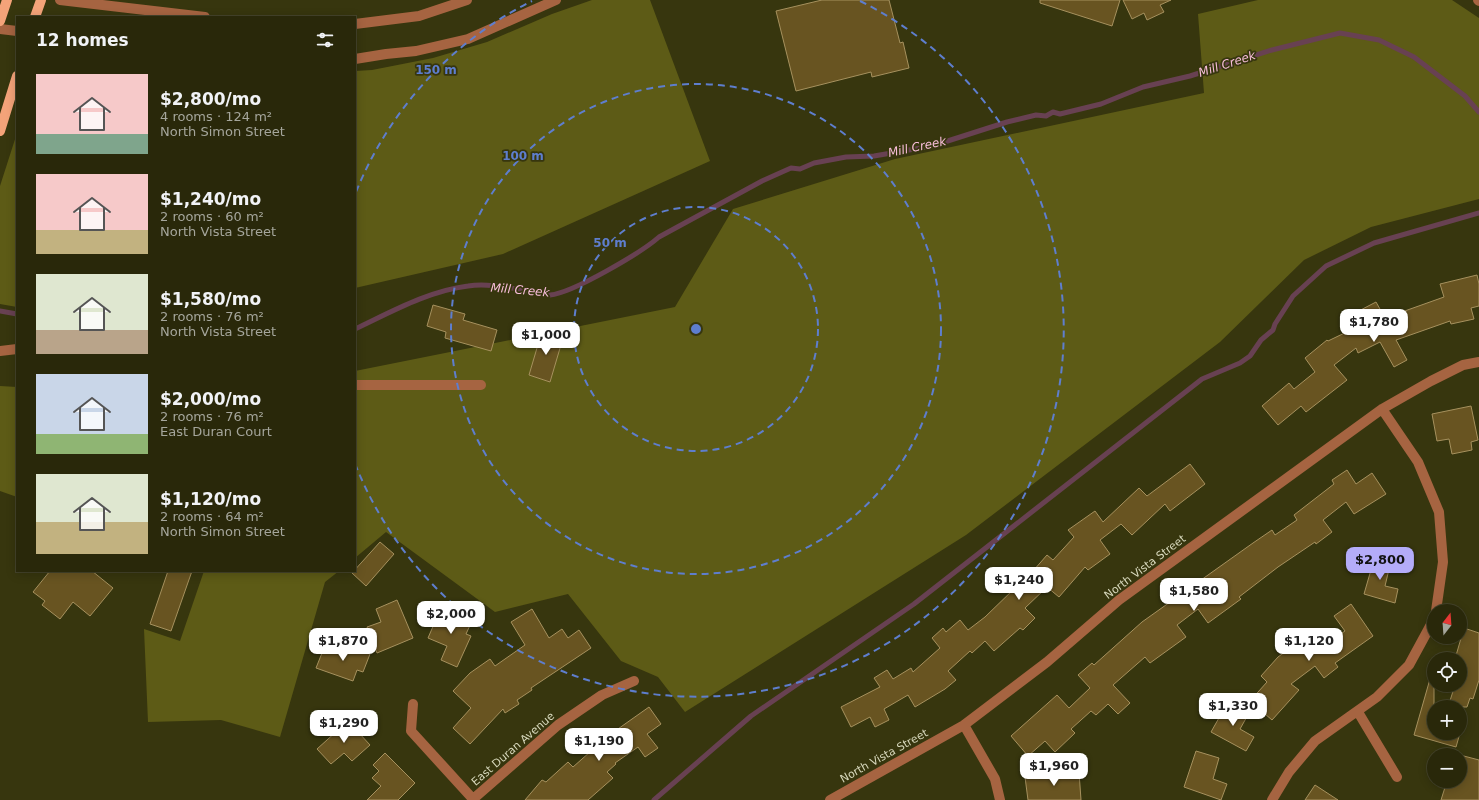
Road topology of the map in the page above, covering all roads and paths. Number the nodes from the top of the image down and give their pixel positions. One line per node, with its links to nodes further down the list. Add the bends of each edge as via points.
1 (6, 0): 8 (main road)
2 (41, 0): 6 (main road)
3 (60, 0): 7 (street)
4 (467, 0): 9 (street, via 419,16)
5 (556, 0): 12 (street, via 468,39 416,51)
6 (35, 16)
7 (196, 16)
8 (0, 21)
9 (356, 24)
10 (0, 29): 11 (street)
11 (16, 31)
12 (356, 59)
13 (16, 79): 14 (main road)
14 (0, 131)
15 (16, 349): 16 (street)
16 (0, 351)
17 (1479, 362): 20 (street, North Vista Street, via 1450,371)
18 (356, 385): 19 (street)
19 (481, 385)
20 (1382, 409): 21 (street, via 1418,462 1440,512 1443,562); 26 (street, North Vista Street, via 1119,600 1047,662)
21 (1437, 604)
22 (1427, 632): 25 (street, via 1409,665)
23 (634, 681): 28 (street, East Duran Avenue, via 602,696 558,725)
24 (413, 704): 28 (street, via 411,731)
25 (1358, 712): 27 (street); 31 (street, via 1315,741 1289,772)
26 (964, 725): 29 (street, North Vista Street); 30 (street, via 995,779)
27 (1397, 777)
28 (473, 800)
29 (830, 800)
30 (1000, 800)
31 (1272, 800)

